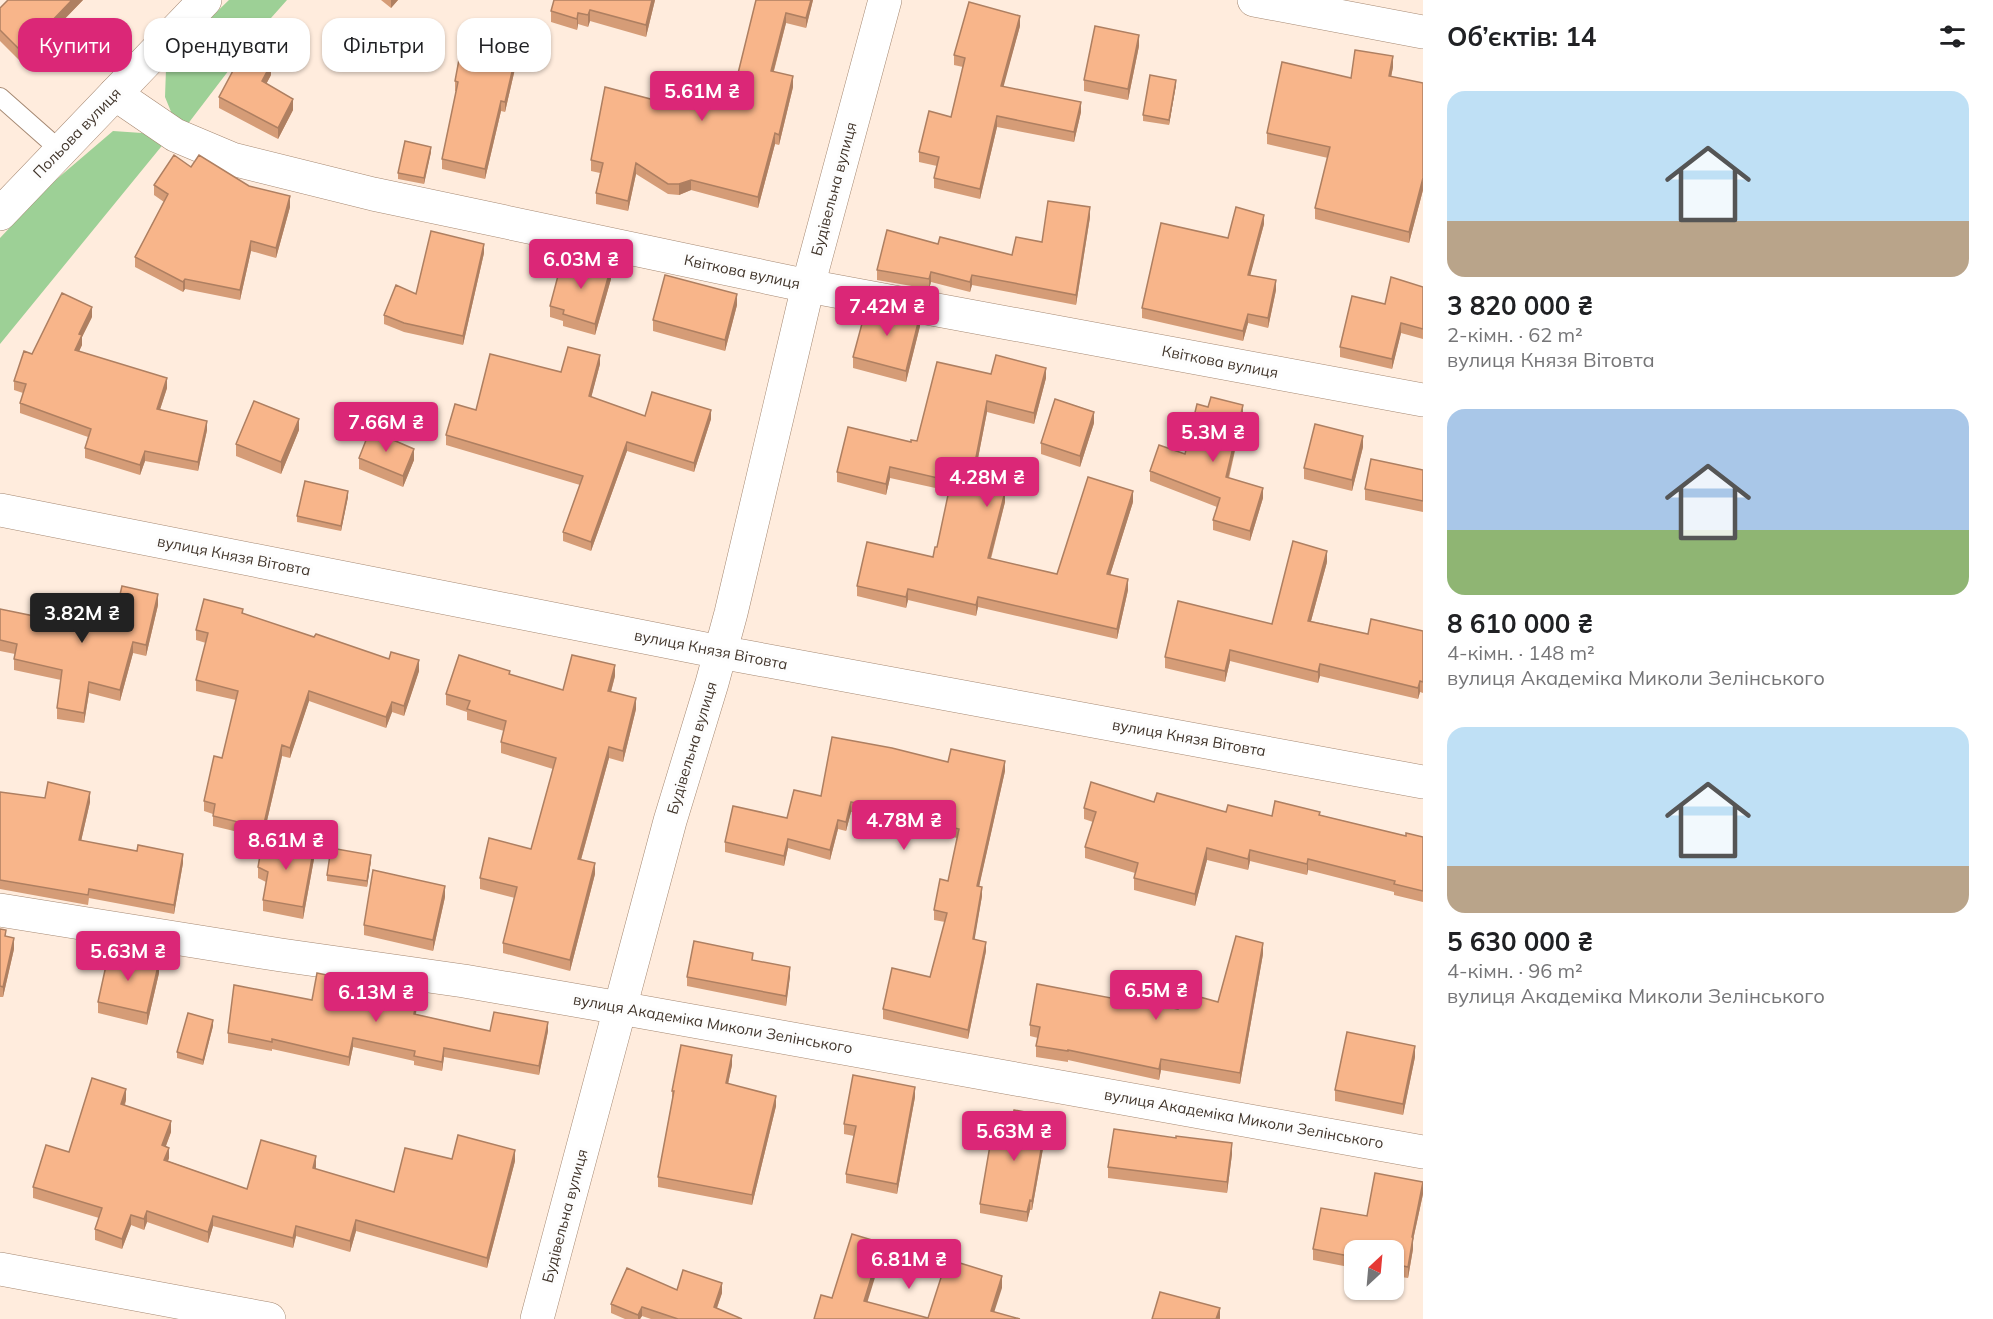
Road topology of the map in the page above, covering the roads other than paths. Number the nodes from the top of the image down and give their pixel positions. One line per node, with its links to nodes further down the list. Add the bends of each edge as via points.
1 (205, 0): 5 (street, Польова вулиця)
2 (885, 0): 9 (street, Будівельна вулиця)
3 (1254, 0): 4 (street)
4 (1423, 32)
5 (115, 94): 7 (street, Польова вулиця); 9 (street, Квіткова вулиця, via 175,135 232,159 374,194)
6 (0, 97): 7 (lane)
7 (60, 150): 8 (street, Польова вулиця)
8 (0, 214)
9 (808, 286): 10 (street, Квіткова вулиця); 12 (street, Будівельна вулиця)
10 (1423, 400)
11 (0, 510): 12 (street, вулиця Князя Вітовта)
12 (720, 652): 13 (street, вулиця Князя Вітовта); 15 (street, Будівельна вулиця)
13 (1423, 782)
14 (0, 910): 15 (street, вулиця Академіка Миколи Зелінського)
15 (620, 1008): 16 (street, вулиця Академіка Миколи Зелінського); 19 (street, Будівельна вулиця)
16 (1423, 1152)
17 (0, 1269): 18 (street)
18 (268, 1319)
19 (537, 1319)

